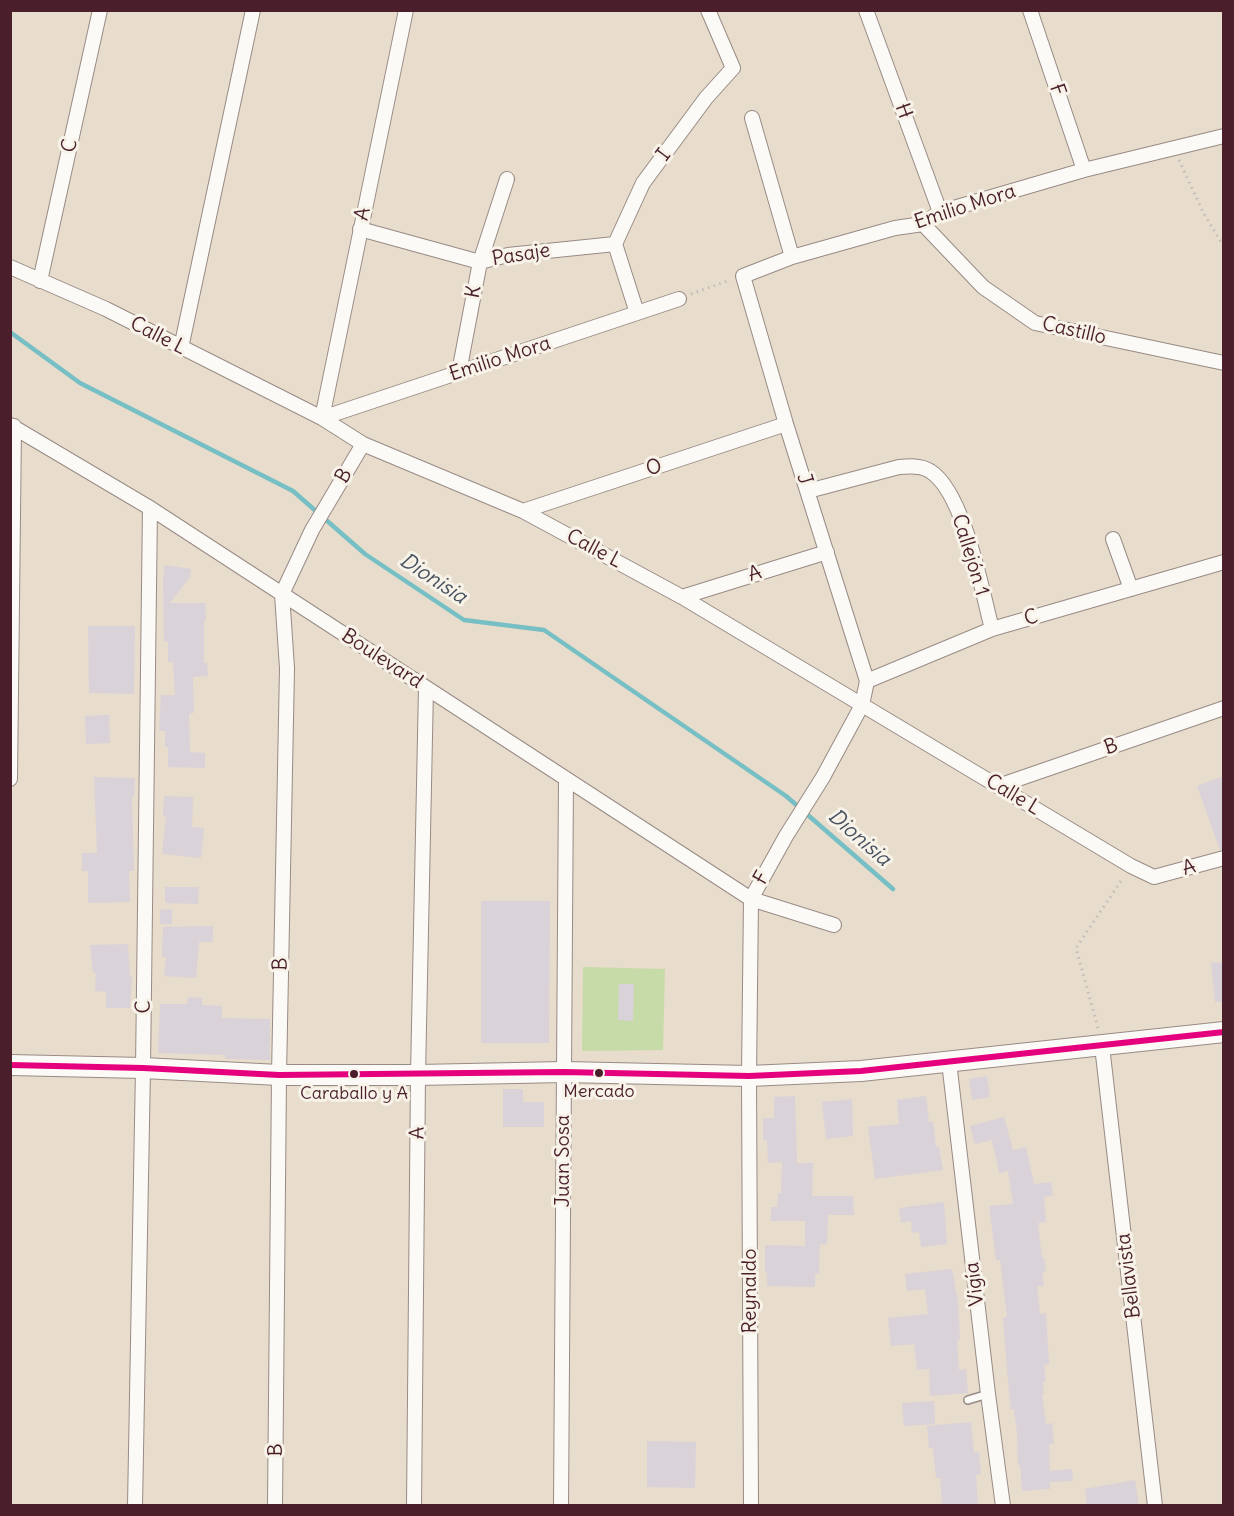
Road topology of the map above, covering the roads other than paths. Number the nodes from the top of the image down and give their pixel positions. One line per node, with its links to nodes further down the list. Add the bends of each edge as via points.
1 (100, 10): 19 (street, C)
2 (253, 10): 22 (street)
3 (406, 10): 13 (street, A)
4 (708, 10): 14 (street, I, via 733,68 643,183)
5 (866, 10): 11 (street, H)
6 (1030, 10): 9 (street, F)
7 (752, 118): 15 (street)
8 (1224, 136): 9 (street, Emilio Mora)
9 (1084, 170): 11 (street, Emilio Mora)
10 (507, 179): 16 (street, K)
11 (940, 212): 12 (street, Emilio Mora)
12 (923, 224): 15 (street, Emilio Mora); 23 (street, Castillo, via 983,287 1035,323)
13 (360, 229): 16 (street, Pasaje); 25 (street, A)
14 (615, 244): 16 (street, Pasaje, via 508,255); 21 (street)
15 (792, 257): 18 (street, Emilio Mora)
16 (480, 262): 24 (street, K)
17 (10, 267): 19 (street, Calle L)
18 (743, 276): 26 (street, J)
19 (40, 281): 22 (street, Calle L, via 106,309)
20 (679, 299): 21 (street, Emilio Mora)
21 (637, 313): 24 (street, Emilio Mora)
22 (181, 348): 25 (street, Calle L)
23 (1224, 363)
24 (459, 372): 25 (street, Emilio Mora)
25 (322, 418): 28 (street, Calle L)
26 (786, 424): 29 (street, J); 31 (street, O)
27 (12, 425): 30 (street, Boulevard); 43 (street)
28 (363, 444): 31 (street, Calle L); 36 (street, B, via 312,530)
29 (808, 491): 33 (street, J); 38 (street, Callejón 1, via 898,467 914,465 930,471 961,514)
30 (150, 508): 36 (street, Boulevard); 54 (street, C)
31 (523, 511): 37 (street, Calle L)
32 (1113, 539): 35 (street)
33 (827, 552): 37 (street, A); 39 (street, J)
34 (1224, 562): 35 (street, C)
35 (1131, 589): 38 (street, C)
36 (282, 594): 40 (street, Boulevard); 56 (street, B, via 287,668)
37 (682, 597): 41 (street, Calle L)
38 (992, 629): 39 (street, C)
39 (867, 681): 41 (street)
40 (426, 688): 44 (street, Boulevard); 57 (street, A)
41 (862, 705): 45 (street, Calle L); 48 (street, F)
42 (1224, 708): 45 (street, B)
43 (10, 779)
44 (566, 780): 48 (street, Boulevard); 55 (street, Juan Sosa)
45 (998, 786): 47 (street, Calle L)
46 (1224, 858): 47 (street, A)
47 (1154, 878)
48 (751, 899): 49 (street, Boulevard); 58 (street, F)
49 (834, 925)
50 (1224, 1032): 51 (street)
51 (1102, 1046): 52 (street); 67 (street, Bellavista)
52 (949, 1062): 58 (street); 59 (street, Vigía)
53 (10, 1065): 54 (street)
54 (143, 1068): 56 (street); 61 (street, C)
55 (564, 1072): 57 (street); 58 (street); 64 (street, Juan Sosa)
56 (279, 1075): 57 (street); 62 (street, B)
57 (418, 1075): 63 (street, A)
58 (749, 1076): 65 (street, Reynaldo)
59 (988, 1394): 60 (lane); 66 (street, Vigía)
60 (968, 1400)
61 (135, 1506)
62 (275, 1506)
63 (414, 1506)
64 (561, 1506)
65 (751, 1506)
66 (1003, 1506)
67 (1155, 1506)

